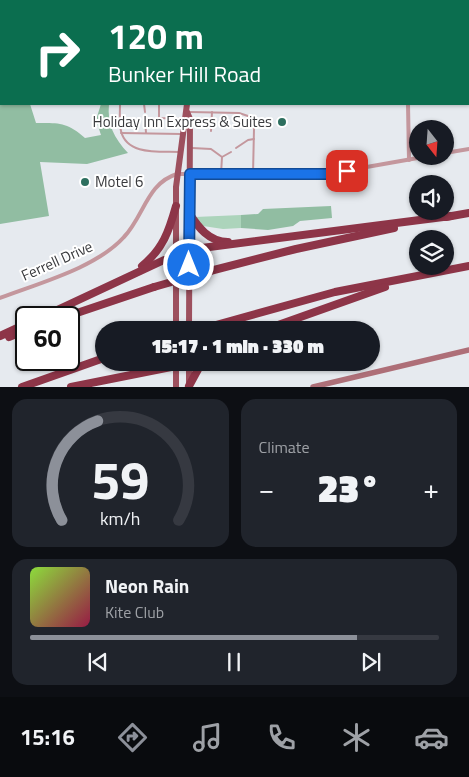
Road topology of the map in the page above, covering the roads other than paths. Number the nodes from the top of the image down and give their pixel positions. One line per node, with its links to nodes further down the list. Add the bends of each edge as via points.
1 (120, 105): 16 (lane)
2 (144, 105): 8 (lane)
3 (159, 105): 7 (lane)
4 (187, 105): 11 (main road)
5 (408, 105): 27 (street)
6 (155, 109): 7 (lane)
7 (159, 109): 12 (lane)
8 (145, 112)
9 (212, 112): 11 (lane); 15 (lane); 19 (lane, via 248,116 254,129)
10 (156, 116): 12 (lane)
11 (185, 116): 12 (lane); 18 (main road); 20 (main road, via 190,120)
12 (159, 117): 14 (lane, via 159,122)
13 (146, 120): 17 (lane)
14 (156, 122)
15 (211, 130)
16 (121, 133): 17 (lane); 23 (lane, via 136,149)
17 (146, 133): 18 (lane)
18 (182, 134): 23 (main road)
19 (254, 139): 21 (lane); 31 (lane)
20 (190, 148): 26 (lane, via 211,147); 29 (main road)
21 (236, 148)
22 (469, 149): 25 (street)
23 (180, 152): 28 (main road)
24 (231, 152): 26 (lane)
25 (454, 152)
26 (222, 157): 30 (lane)
27 (409, 160): 31 (street, via 328,174)
28 (177, 174): 29 (street); 32 (main road); 47 (street, Ferrell Drive, via 158,182 131,229 115,246 75,269)
29 (190, 174): 30 (street); 34 (main road)
30 (221, 174): 31 (street)
31 (253, 174)
32 (176, 206): 40 (main road); 46 (highway, via 168,234 154,257)
33 (469, 212): 35 (highway)
34 (189, 213): 38 (highway, via 210,237 223,242); 39 (main road)
35 (454, 215)
36 (420, 220): 38 (highway)
37 (432, 220): 49 (highway, bridge, via 210,271)
38 (248, 242): 39 (highway)
39 (189, 250): 40 (highway); 43 (main road)
40 (176, 258): 43 (highway, via 183,260); 46 (highway); 50 (main road)
41 (469, 266): 42 (highway)
42 (454, 269)
43 (189, 272): 51 (main road)
44 (423, 275): 52 (highway, via 318,296)
45 (425, 275): 53 (highway)
46 (123, 278): 48 (highway)
47 (0, 298)
48 (65, 306)
49 (80, 312)
50 (176, 321)
51 (189, 321)
52 (227, 321)
53 (288, 321)
54 (15, 329): 56 (highway)
55 (15, 334): 57 (highway)
56 (0, 336)
57 (0, 340)
58 (469, 350): 68 (street)
59 (95, 361): 64 (highway)
60 (144, 371): 65 (highway)
61 (176, 371): 66 (main road)
62 (188, 371): 67 (main road)
63 (197, 371): 67 (highway)
64 (22, 387)
65 (71, 387)
66 (176, 387)
67 (189, 387)
68 (313, 387)

